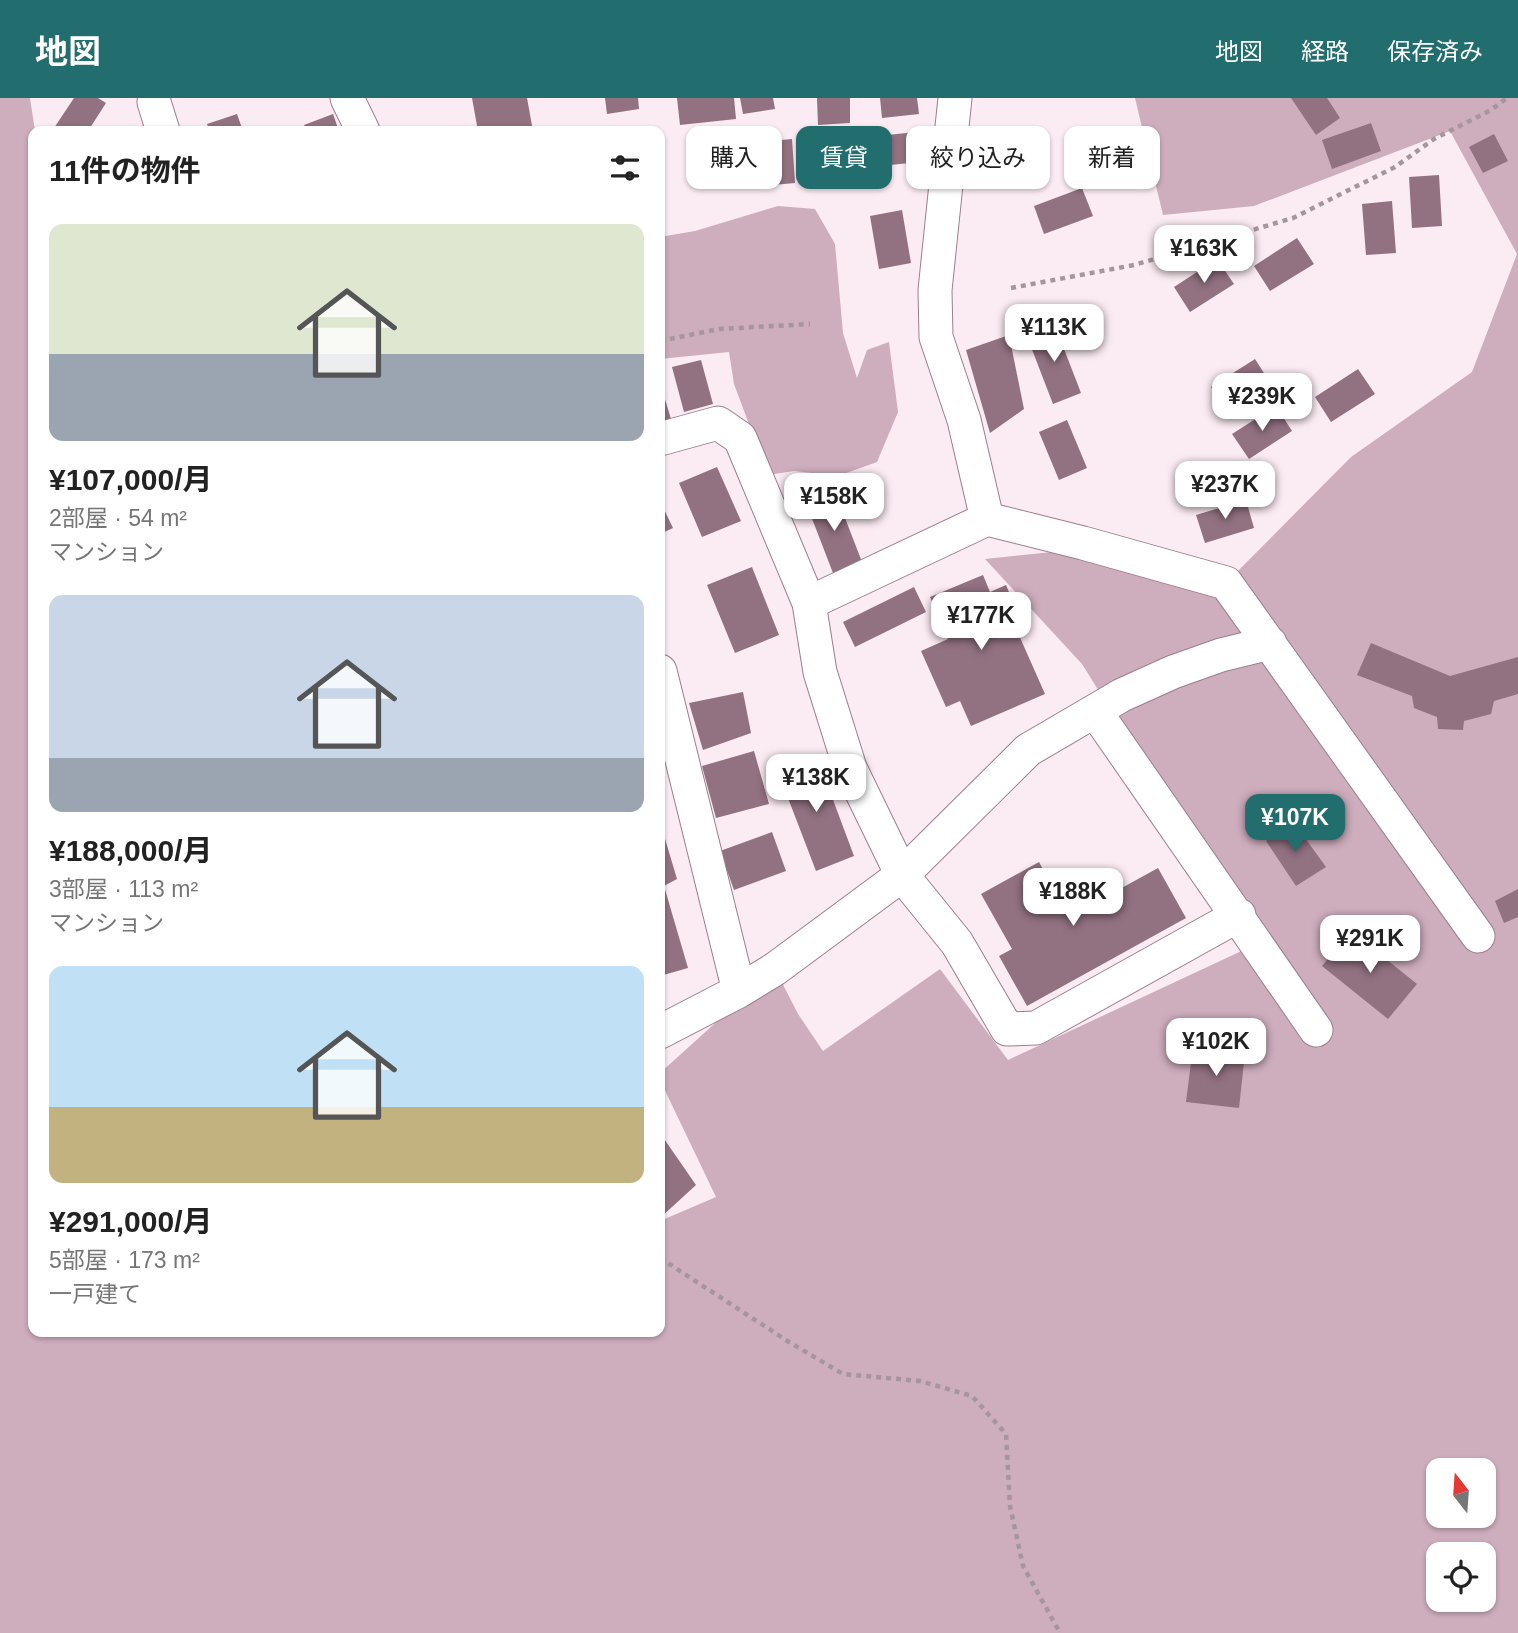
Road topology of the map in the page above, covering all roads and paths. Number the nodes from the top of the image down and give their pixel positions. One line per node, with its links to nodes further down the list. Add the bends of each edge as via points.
1 (347, 98): 4 (street)
2 (955, 98): 9 (street, via 935,290 936,337 964,420)
3 (1507, 98): 5 (path, via 1395,167 1293,218 1134,265)
4 (361, 126)
5 (1011, 288)
6 (810, 324): 7 (path, via 719,329)
7 (665, 340)
8 (665, 438): 10 (street, via 718,423 740,438)
9 (987, 519): 10 (street); 11 (street, via 1226,583)
10 (809, 603): 14 (street, via 820,672 850,768)
11 (1270, 643): 13 (street, via 1173,672); 16 (street)
12 (665, 691): 17 (street)
13 (1095, 710): 14 (street, via 1028,750); 15 (street)
14 (902, 875): 15 (street, via 957,943 1007,1029 1036,1028); 17 (street)
15 (1239, 915): 19 (street)
16 (1478, 936)
17 (740, 991): 18 (street)
18 (665, 1029)
19 (1317, 1030)
20 (665, 1261): 21 (path, via 843,1374 920,1381 971,1396 1006,1434 1010,1506 1023,1566)
21 (1060, 1633)

